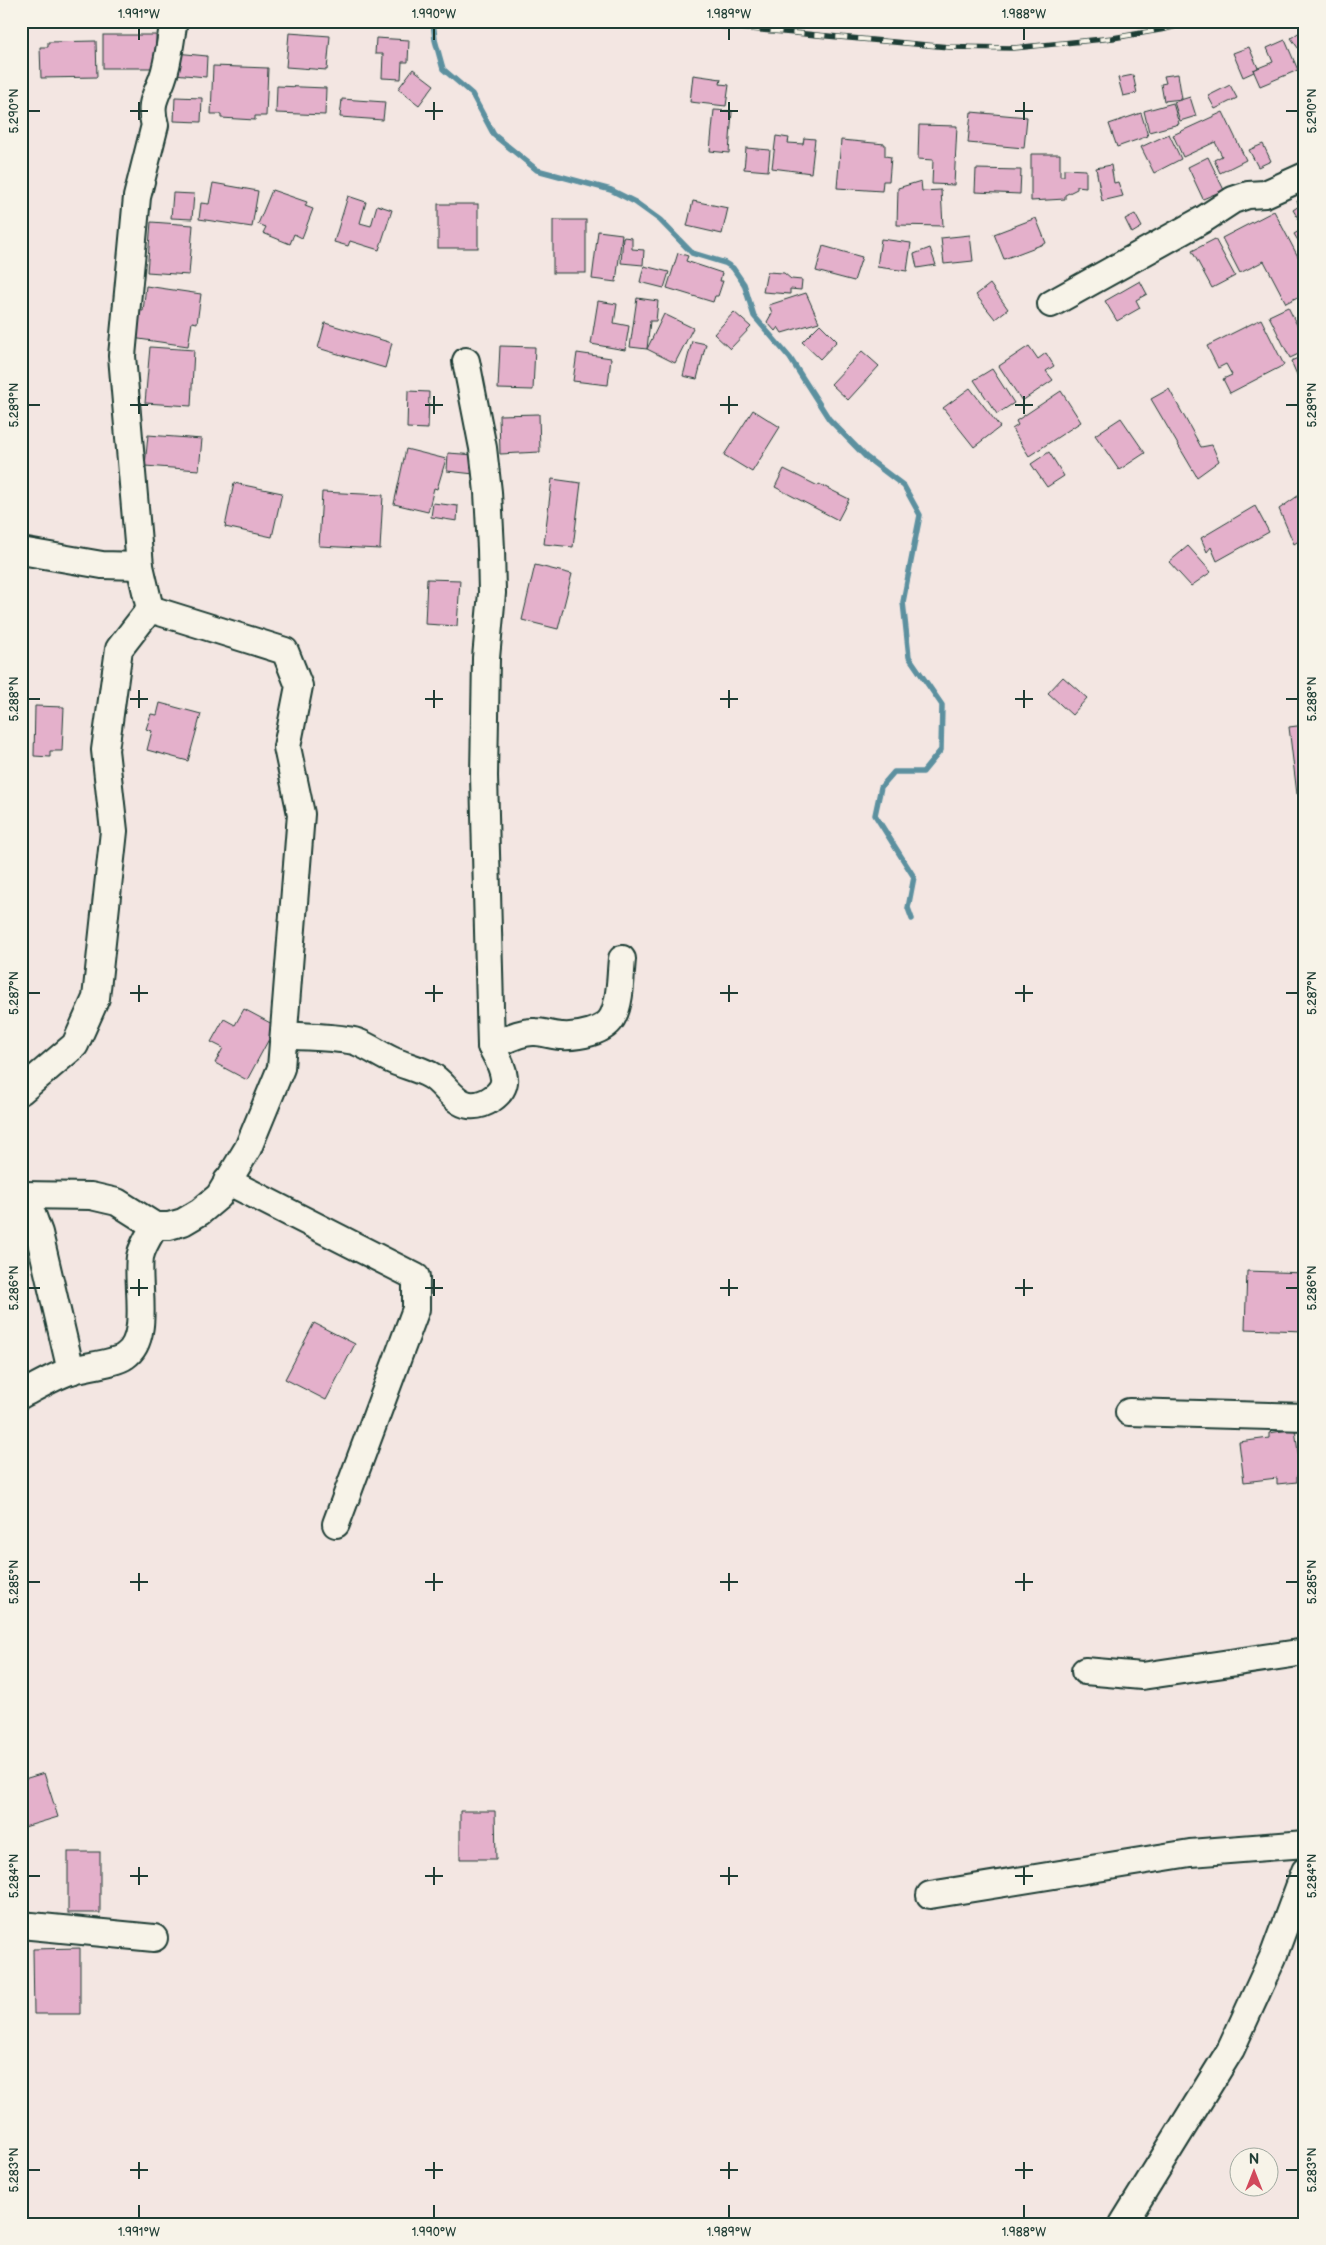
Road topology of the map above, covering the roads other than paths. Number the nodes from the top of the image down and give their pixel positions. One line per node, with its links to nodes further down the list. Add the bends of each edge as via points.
1 (174, 21): 6 (street, via 162,79 153,100 155,125 137,197 122,356)
2 (1305, 176): 3 (street, via 1265,194 1233,200)
3 (1051, 304)
4 (466, 361): 10 (street, via 484,448 491,549 484,776)
5 (21, 551): 6 (street, via 102,565)
6 (140, 566): 7 (street)
7 (150, 609): 9 (street, via 285,651 299,686 287,747 301,814); 11 (street, via 119,649 105,750 114,831 96,998 75,1046)
8 (622, 959): 10 (street, via 617,1008 604,1026 575,1036 525,1033)
9 (284, 1035): 10 (street, via 356,1042 434,1077 457,1100 467,1105 490,1100 500,1092 505,1080); 12 (street, via 281,1068 248,1148)
10 (491, 1046)
11 (21, 1091)
12 (227, 1181): 14 (street, via 219,1196 200,1212 169,1226); 19 (street, via 416,1277 416,1309)
13 (21, 1197): 14 (street, via 91,1196 117,1202); 15 (street, via 39,1234)
14 (155, 1226): 15 (street, via 140,1256 140,1330 135,1348 124,1357)
15 (71, 1371): 16 (street)
16 (21, 1394)
17 (1129, 1412): 18 (street)
18 (1305, 1417)
19 (336, 1524)
20 (1305, 1652): 21 (street, via 1142,1676)
21 (1085, 1671)
22 (1305, 1844): 24 (street, via 1190,1852)
23 (1305, 1871): 27 (street, via 1273,1957 1230,2049)
24 (930, 1895)
25 (21, 1926): 26 (street)
26 (154, 1938)
27 (1123, 2224)

